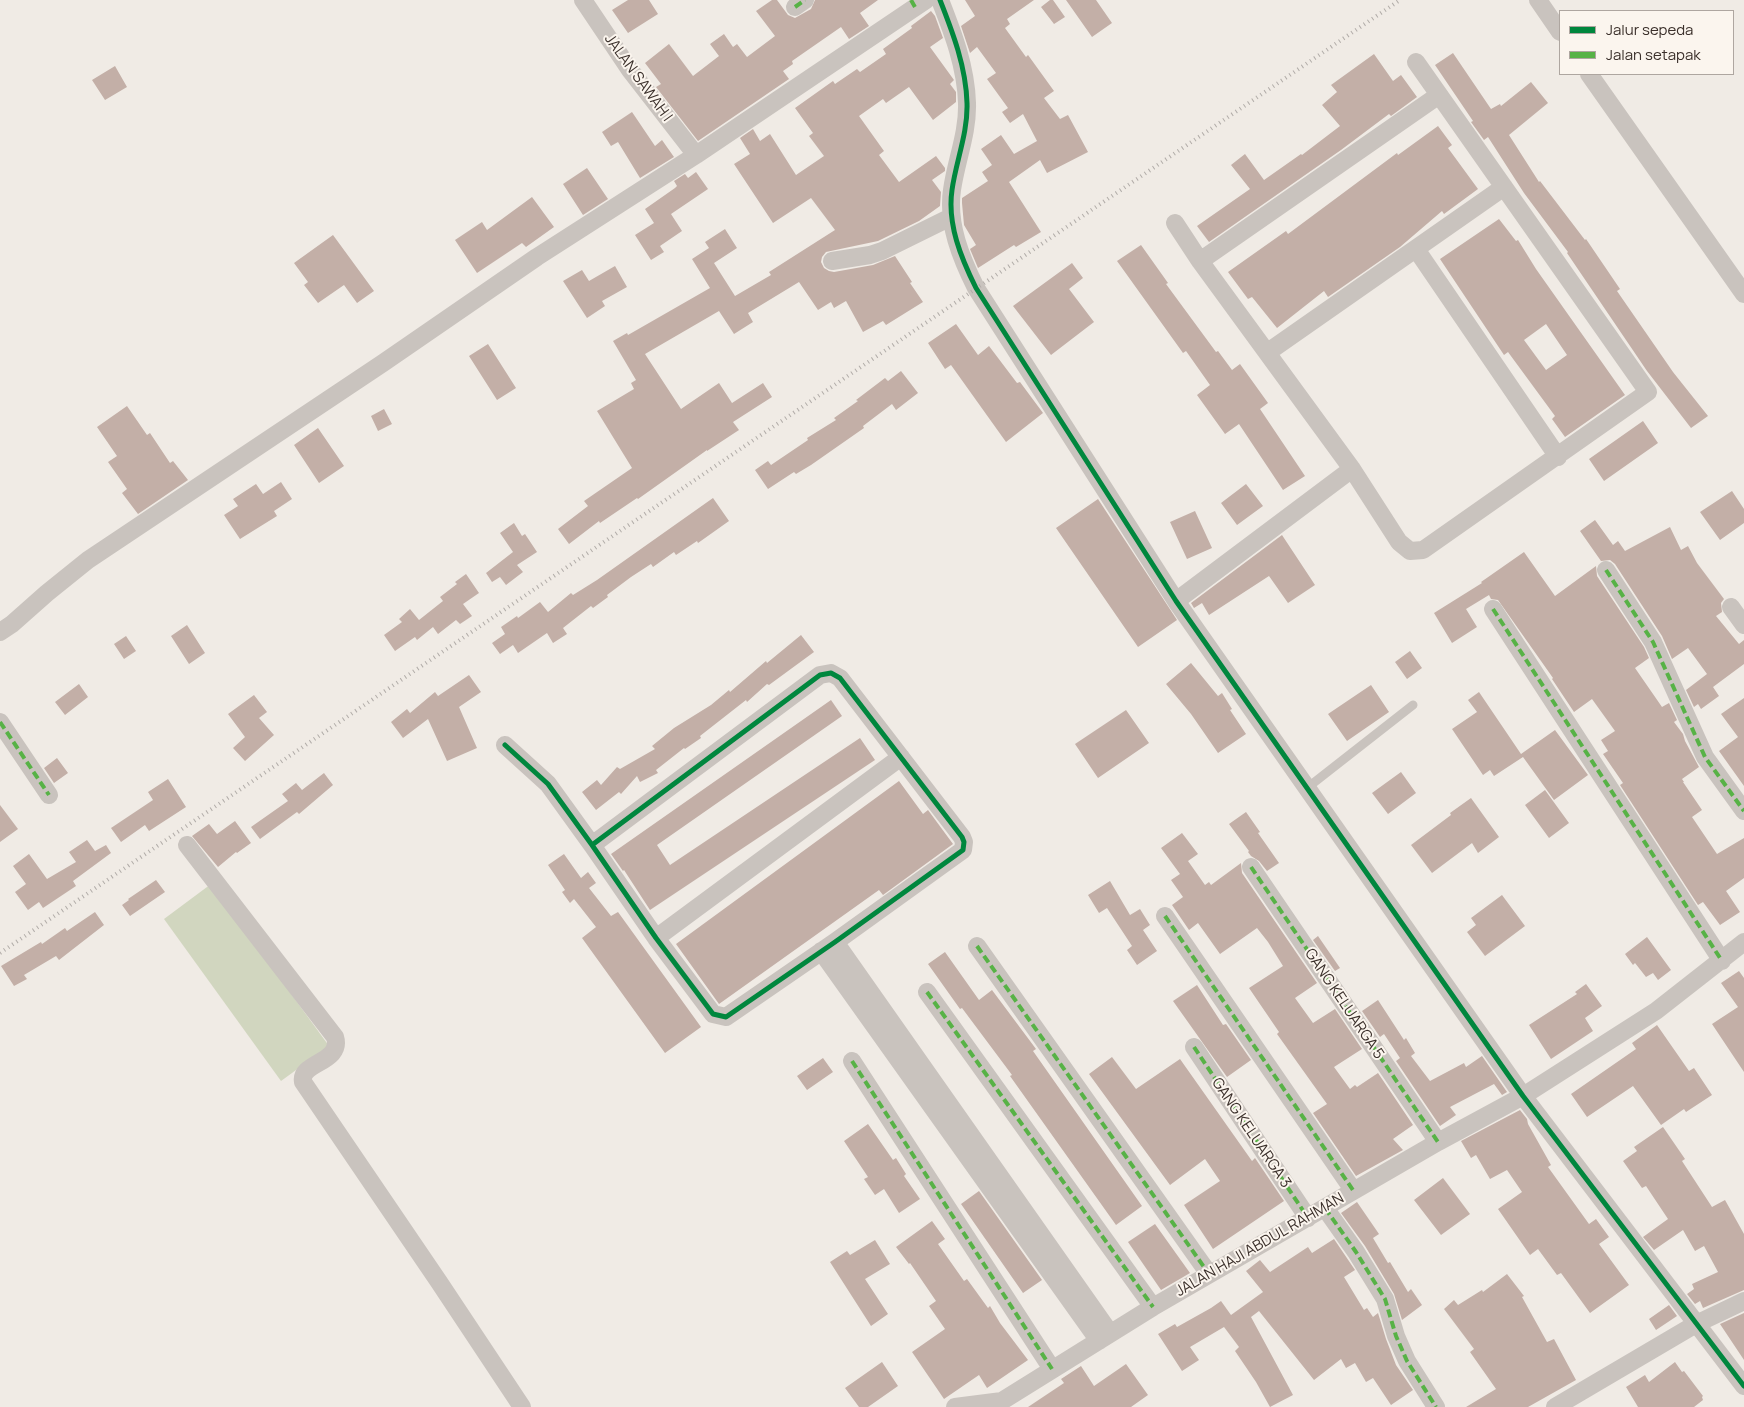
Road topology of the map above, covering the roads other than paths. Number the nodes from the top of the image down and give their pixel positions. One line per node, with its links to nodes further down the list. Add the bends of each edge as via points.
1 (583, 0): 9 (street, JALAN SAWAH I, via 630,70)
2 (940, 0): 11 (street, via 961,60 967,103 952,190)
3 (1538, 0): 5 (street)
4 (917, 2): 9 (street)
5 (1559, 31)
6 (1416, 62): 8 (street)
7 (1591, 75): 16 (street)
8 (1439, 95): 10 (street); 15 (street)
9 (696, 155): 25 (street, via 537,257 88,560)
10 (1504, 187): 13 (street); 18 (street, via 1648,392)
11 (951, 217): 14 (street, via 882,251); 21 (street, via 963,263 976,288)
12 (1175, 223): 15 (street)
13 (1416, 249): 17 (street); 18 (street)
14 (832, 261)
15 (1200, 261): 17 (street)
16 (1744, 294)
17 (1268, 352): 19 (street)
18 (1558, 457): 19 (street, via 1417,551 1410,551 1399,542)
19 (1352, 469): 21 (street)
20 (1606, 570): 32 (street, via 1653,642 1705,757)
21 (1176, 600): 30 (street)
22 (1731, 607): 24 (street)
23 (1493, 609): 41 (street)
24 (1744, 625)
25 (0, 632)
26 (1413, 705): 30 (lane)
27 (0, 722): 31 (street)
28 (505, 745): 34 (street, via 548,784)
29 (901, 757): 34 (street, via 840,678 831,672 820,675); 37 (street); 39 (street, via 962,837 963,850)
30 (1307, 788): 45 (street)
31 (49, 795)
32 (1744, 811)
33 (187, 845): 58 (street, via 335,1037 335,1048 306,1071 303,1082)
34 (592, 845): 37 (street)
35 (1251, 867): 46 (street, GANG KELUARGA 5)
36 (1165, 916): 47 (street)
37 (656, 938): 39 (street, via 713,1014 726,1017)
38 (1744, 942): 41 (street, JALAN HAJI ABDUL RAHMAN)
39 (828, 946): 54 (street)
40 (977, 946): 50 (street)
41 (1722, 961): 45 (street, JALAN HAJI ABDUL RAHMAN, via 1656,1011)
42 (927, 992): 52 (street)
43 (1194, 1048): 49 (street, GANG KELUARGA 3)
44 (852, 1061): 55 (street)
45 (1523, 1096): 46 (street, JALAN HAJI ABDUL RAHMAN); 53 (street)
46 (1438, 1142): 47 (street, JALAN HAJI ABDUL RAHMAN)
47 (1353, 1190): 48 (street, JALAN HAJI ABDUL RAHMAN)
48 (1325, 1208): 49 (street, JALAN HAJI ABDUL RAHMAN); 60 (street, via 1385,1299 1407,1361)
49 (1308, 1218): 50 (street, JALAN HAJI ABDUL RAHMAN)
50 (1209, 1274): 52 (street, JALAN HAJI ABDUL RAHMAN)
51 (1744, 1301): 53 (street)
52 (1152, 1307): 54 (street, JALAN HAJI ABDUL RAHMAN)
53 (1696, 1324): 56 (street); 61 (street)
54 (1105, 1337): 55 (street, JALAN HAJI ABDUL RAHMAN)
55 (1052, 1369): 57 (street, JALAN HAJI ABDUL RAHMAN)
56 (1744, 1386)
57 (1004, 1404): 59 (street)
58 (522, 1407)
59 (955, 1407)
60 (1436, 1407)
61 (1555, 1407)

